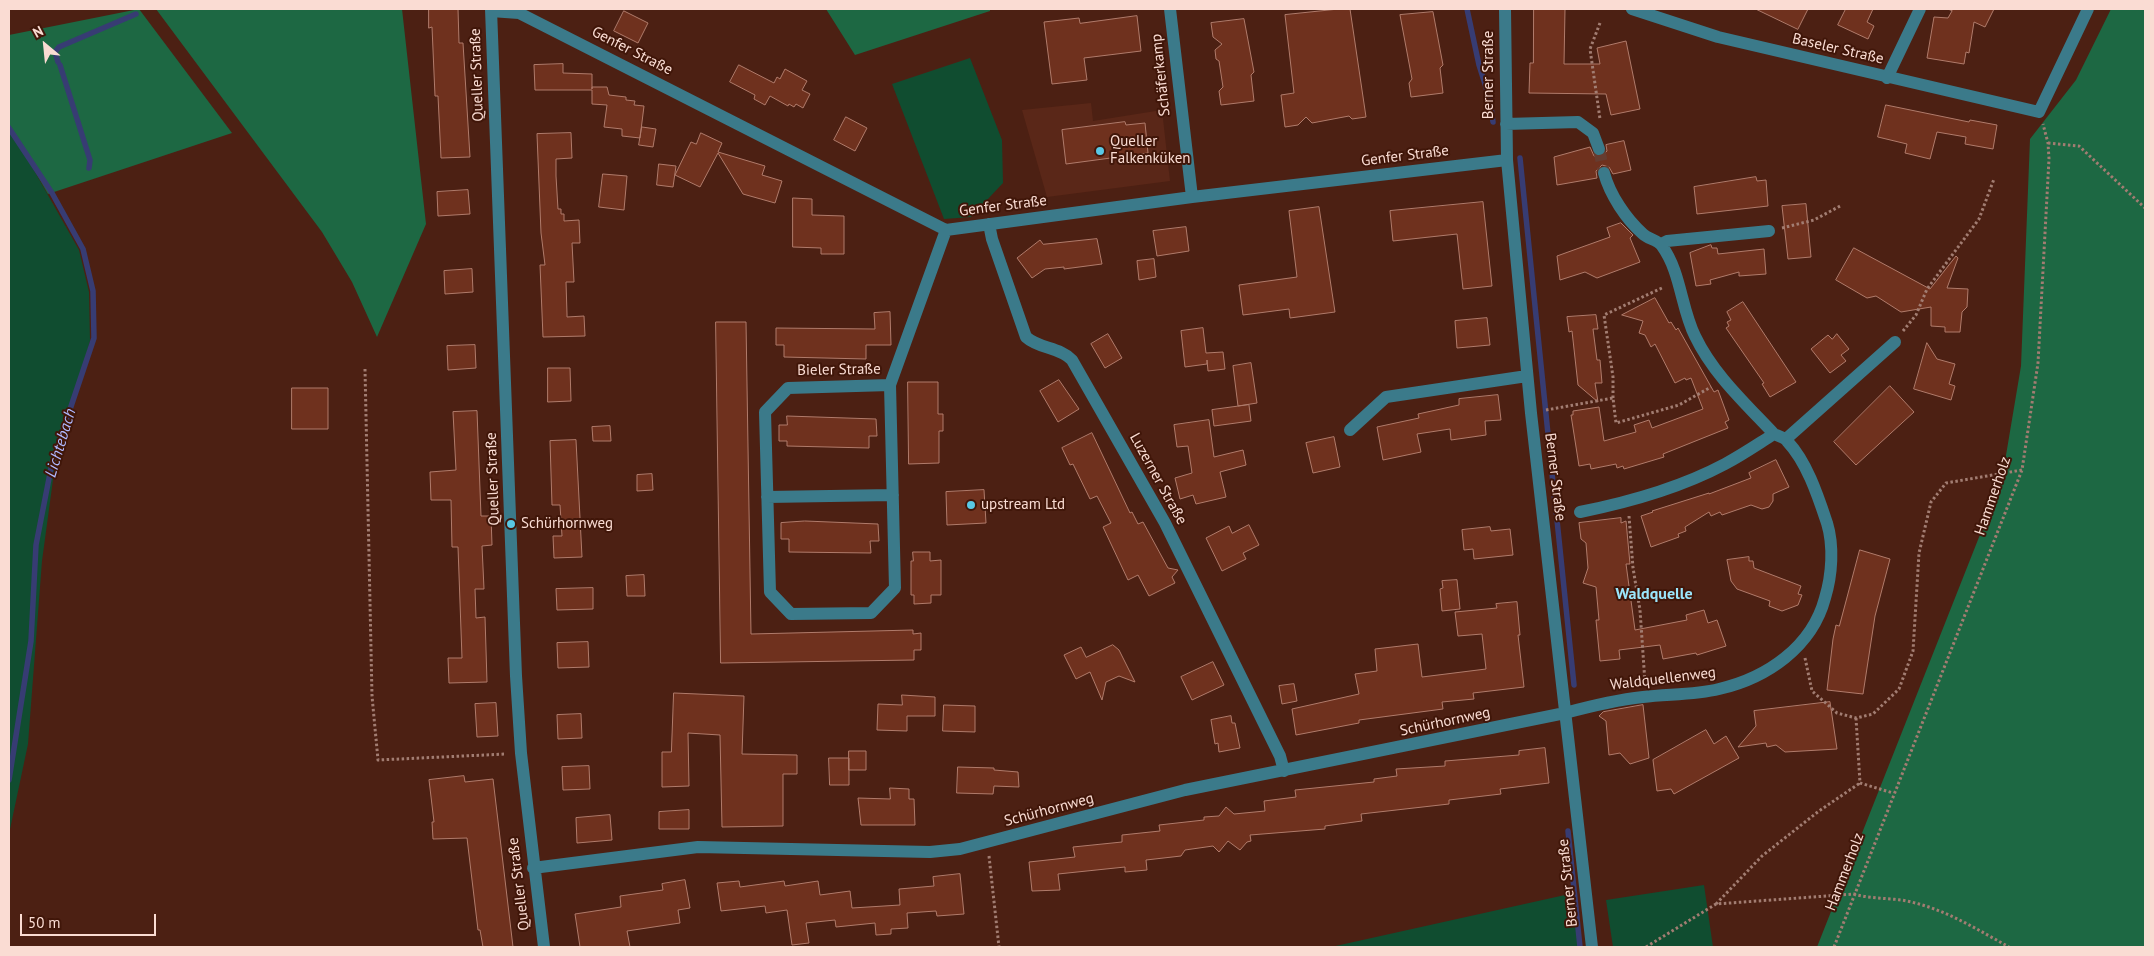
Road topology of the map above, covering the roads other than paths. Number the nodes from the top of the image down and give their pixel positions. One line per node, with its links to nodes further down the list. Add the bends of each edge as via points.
1 (1170, 9): 12 (street, Schäferkamp)
2 (1505, 9): 8 (street, Berner Straße)
3 (1632, 9): 7 (street, Baseler Straße, via 1718,37)
4 (1920, 9): 7 (street)
5 (2088, 9): 7 (street, Baseler Straße, via 2039,112)
6 (491, 10): 14 (street, Genfer Straße, via 519,13); 28 (street, Queller Straße, via 521,753)
7 (1887, 78)
8 (1506, 124): 9 (street, via 1578,122 1593,133); 10 (street, Berner Straße)
9 (1599, 150)
10 (1507, 160): 12 (street, Genfer Straße); 18 (street, Berner Straße)
11 (1604, 173): 16 (street, via 1631,221 1644,236)
12 (1192, 197): 13 (street, Genfer Straße)
13 (989, 224): 14 (street, Genfer Straße); 27 (street, Luzerner Straße, via 1026,337 1032,343 1067,355 1072,360 1165,523 1280,756)
14 (946, 230): 19 (street, Bieler Straße)
15 (1769, 231): 16 (street)
16 (1661, 244): 21 (street, via 1677,280 1695,337 1724,379)
17 (1894, 342): 22 (street)
18 (1527, 376): 20 (street, via 1386,398); 26 (street, Berner Straße)
19 (890, 385): 23 (street, Bieler Straße); 24 (street, Bieler Straße, via 788,388 765,412)
20 (1350, 430)
21 (1774, 434): 22 (street); 25 (street, via 1724,464 1664,490)
22 (1786, 439): 26 (street, Waldquellenweg, via 1820,500 1831,555 1829,585 1821,614 1799,647 1772,667 1718,690 1606,702)
23 (892, 495): 24 (street); 24 (street, Bieler Straße, via 895,588 871,612 862,613 791,614 770,592)
24 (767, 497)
25 (1580, 512)
26 (1565, 713): 27 (street, Schürhornweg); 30 (street, Berner Straße)
27 (1284, 772): 28 (street, Schürhornweg, via 1185,790 988,843 930,852 698,848)
28 (534, 868): 29 (street, Queller Straße)
29 (544, 947)
30 (1592, 947)

